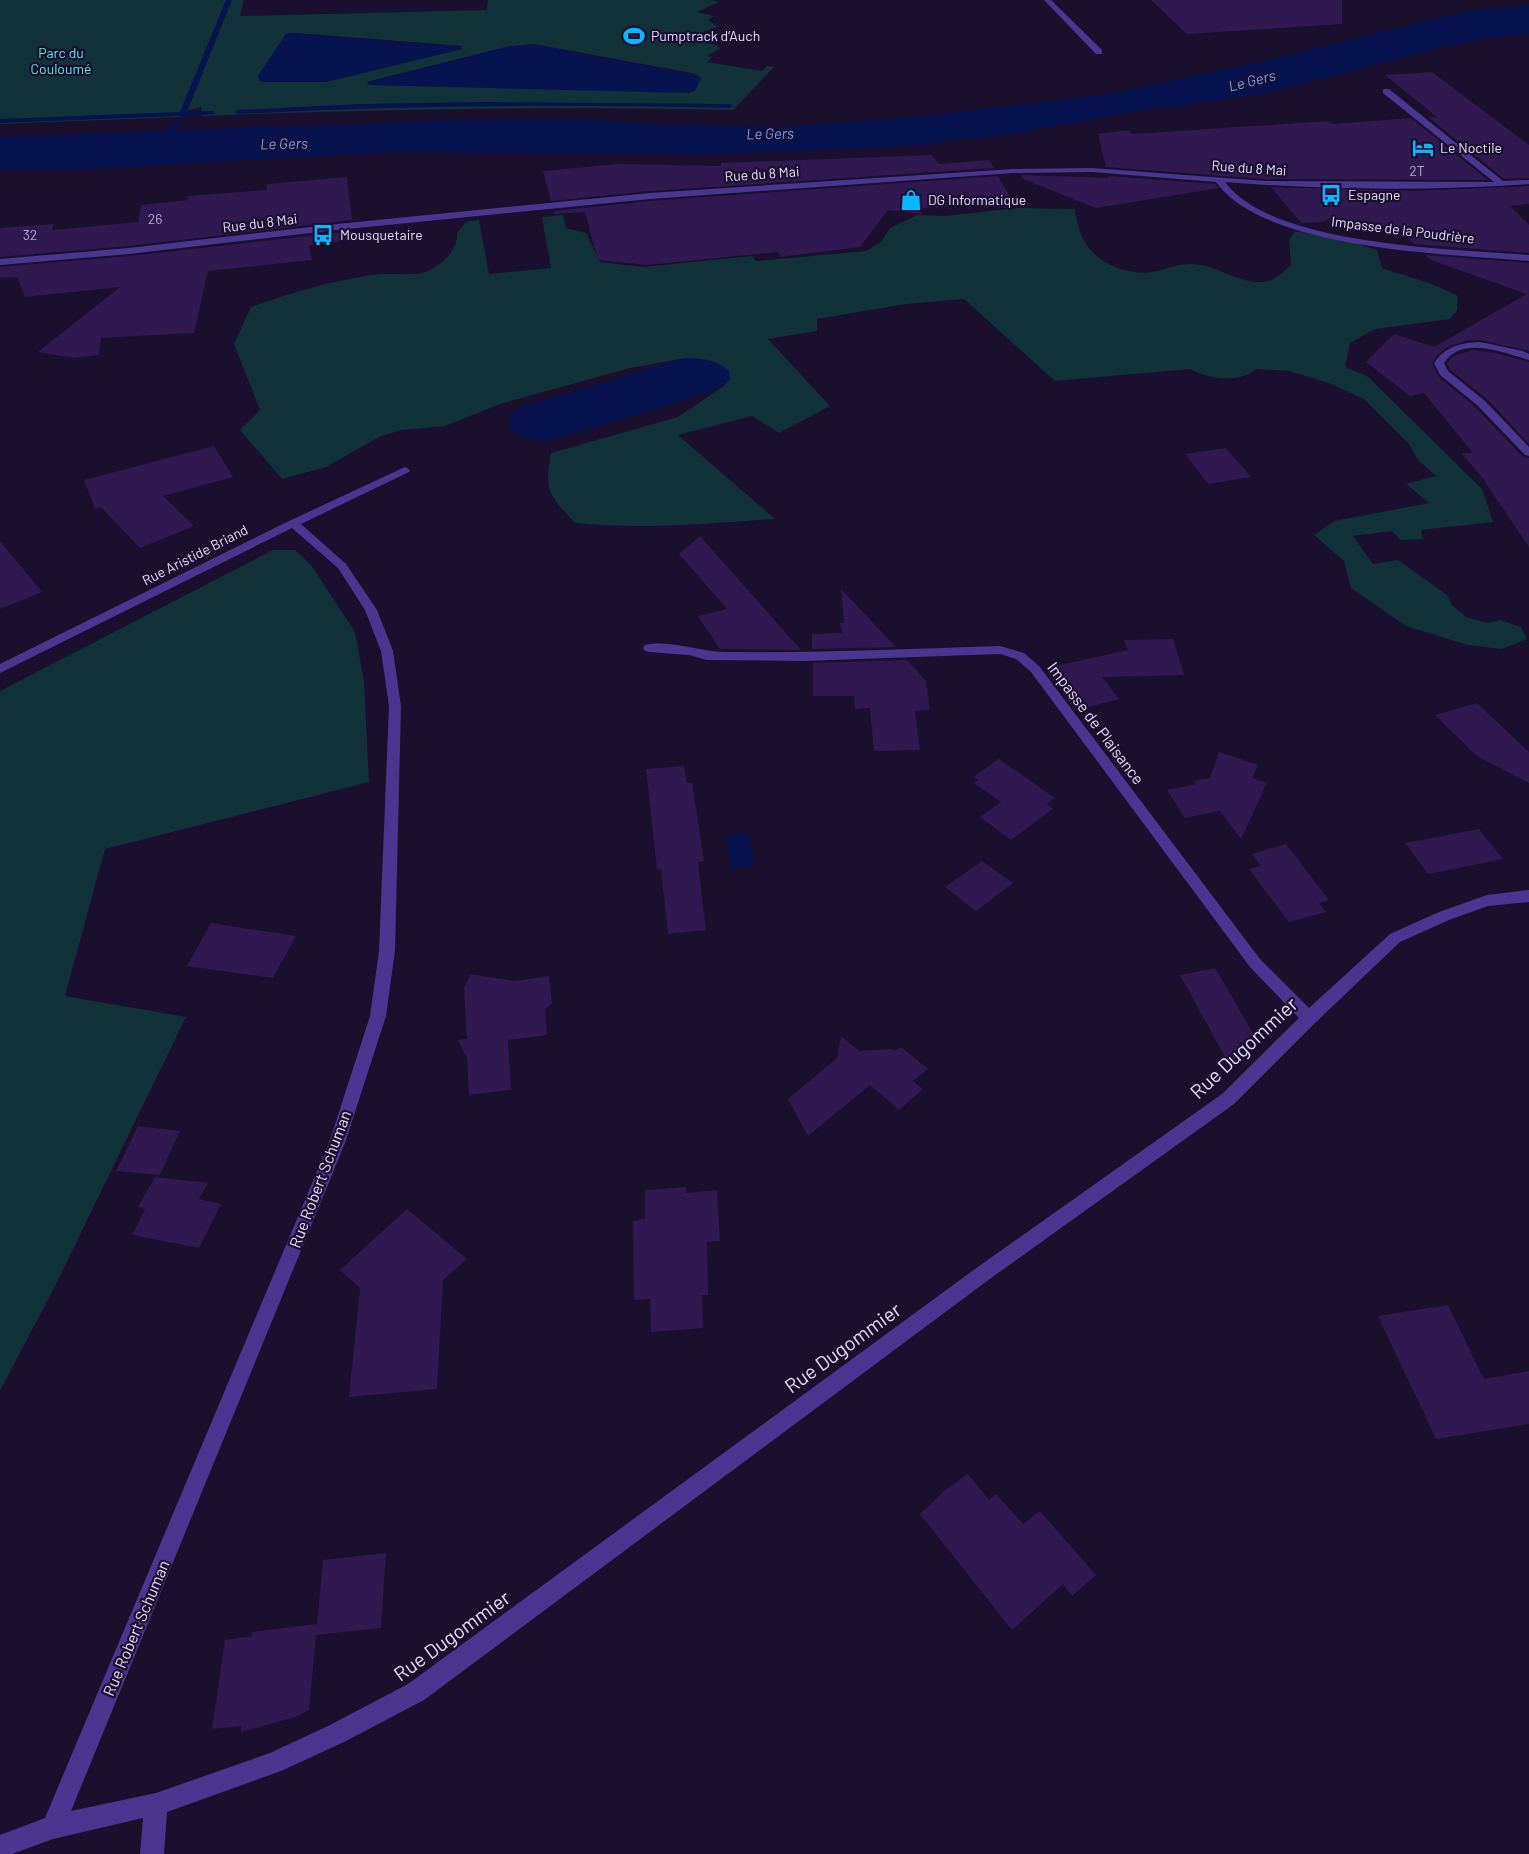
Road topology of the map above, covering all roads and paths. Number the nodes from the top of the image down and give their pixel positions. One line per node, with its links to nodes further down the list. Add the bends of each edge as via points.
1 (1047, 0): 2 (street)
2 (1099, 52)
3 (1386, 91): 6 (street)
4 (1218, 179): 6 (street, Rue du 8 Mai, via 1338,185); 7 (street, Impasse de la Poudrière, via 1234,199 1307,230 1386,244); 8 (street, Rue du 8 Mai, via 1067,169 809,184 507,210)
5 (1529, 182): 6 (street, Rue du 8 Mai)
6 (1502, 184)
7 (1529, 258)
8 (0, 262)
9 (1529, 357): 10 (street, via 1501,348 1472,346 1451,349 1439,363 1444,373 1481,403)
10 (1529, 453)
11 (405, 470): 12 (street, Rue Aristide Briand)
12 (293, 523): 14 (street, Rue Aristide Briand); 18 (street, Rue Robert Schuman, via 342,566 371,610 387,651 395,706 387,951 378,1016 337,1143)
13 (649, 648): 16 (street, Impasse de Plaisance, via 707,656 1000,650 1020,656 1035,669 1256,963)
14 (0, 669)
15 (1529, 896): 16 (street, Rue Dugommier, via 1487,901 1395,938)
16 (1309, 1018): 17 (street, Rue Dugommier, via 1228,1099 971,1282 416,1692 273,1763)
17 (156, 1804): 18 (street, Rue Dugommier); 20 (street)
18 (53, 1827): 19 (street, Rue Dugommier)
19 (0, 1847)
20 (152, 1854)

